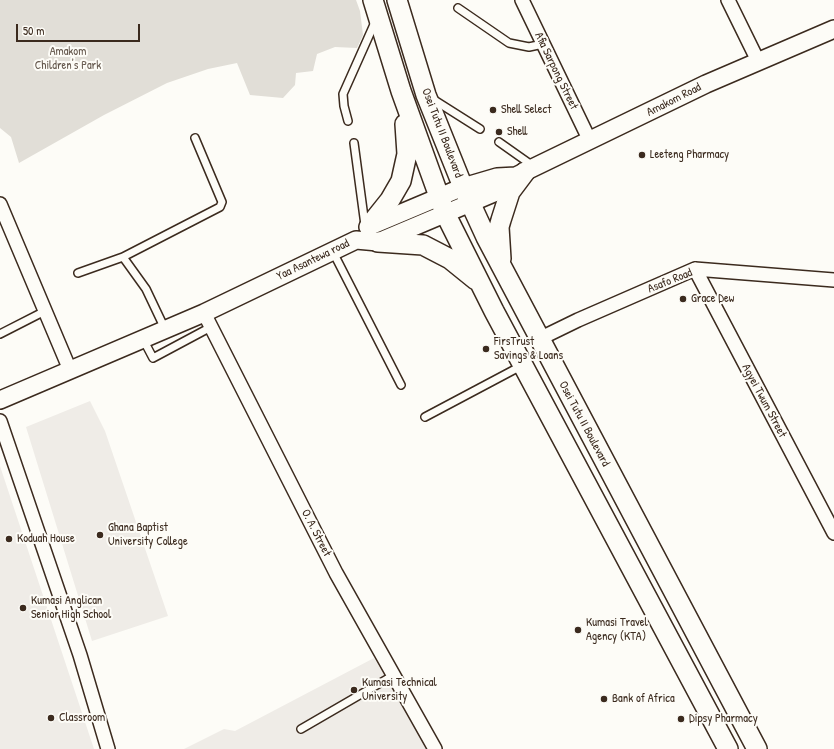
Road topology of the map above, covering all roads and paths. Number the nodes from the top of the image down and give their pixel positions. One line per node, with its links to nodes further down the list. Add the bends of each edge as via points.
1 (397, 0): 10 (main road, Osei Tutu II Boulevard)
2 (522, 0): 7 (street, Afia Sarpong Street)
3 (728, 0): 8 (street)
4 (376, 7): 9 (main road, Osei Tutu II Boulevard); 11 (lane, via 344,94)
5 (458, 8): 7 (lane, via 509,43 529,47)
6 (834, 29): 8 (street, Amakom Road)
7 (543, 44): 14 (street, Afia Sarpong Street)
8 (758, 61): 14 (street, Amakom Road)
9 (401, 91): 20 (main road, Osei Tutu II Boulevard); 21 (main road, via 407,154 405,168 401,181)
10 (426, 95): 12 (lane); 18 (main road, Osei Tutu II Boulevard)
11 (348, 121)
12 (480, 129)
13 (195, 138): 23 (lane, via 222,202 220,207)
14 (590, 141): 17 (street, Amakom Road)
15 (498, 142): 17 (lane)
16 (354, 144): 21 (lane)
17 (525, 172): 18 (street, Amakom Road, via 501,190); 24 (main road, via 510,192 499,227)
18 (466, 195): 20 (street, Yaa Asantewa road); 24 (main road, Osei Tutu II Boulevard)
19 (0, 204): 29 (street)
20 (441, 205): 21 (street, Yaa Asantewa road); 28 (main road, Osei Tutu II Boulevard)
21 (367, 234): 22 (street, Yaa Asantewa road); 28 (main road, via 427,247 450,259)
22 (332, 251): 30 (street, Yaa Asantewa road); 37 (lane)
23 (122, 256): 26 (lane); 31 (lane, via 146,289)
24 (501, 266): 34 (main road, Osei Tutu II Boulevard)
25 (695, 270): 27 (street, Asafo Road); 34 (street, Asafo Road); 41 (street, Agyei Twum Street)
26 (78, 273)
27 (834, 280)
28 (480, 284): 35 (main road, Osei Tutu II Boulevard)
29 (45, 311): 32 (lane); 36 (street)
30 (208, 320): 31 (street, Yaa Asantewa road); 33 (lane, via 153,358); 42 (street, O. A. Street, via 336,573)
31 (165, 330): 33 (street, Yaa Asantewa road)
32 (0, 334)
33 (143, 339): 36 (street, Yaa Asantewa road)
34 (539, 339): 47 (main road, Osei Tutu II Boulevard)
35 (523, 365): 39 (lane); 46 (main road, Osei Tutu II Boulevard)
36 (70, 370): 38 (street, Yaa Asantewa road)
37 (401, 385)
38 (0, 400)
39 (425, 416)
40 (0, 421): 44 (street, via 80,655)
41 (834, 533)
42 (394, 675): 43 (lane); 45 (street, O. A. Street)
43 (301, 729)
44 (108, 749)
45 (435, 749)
46 (728, 749)
47 (757, 749)

